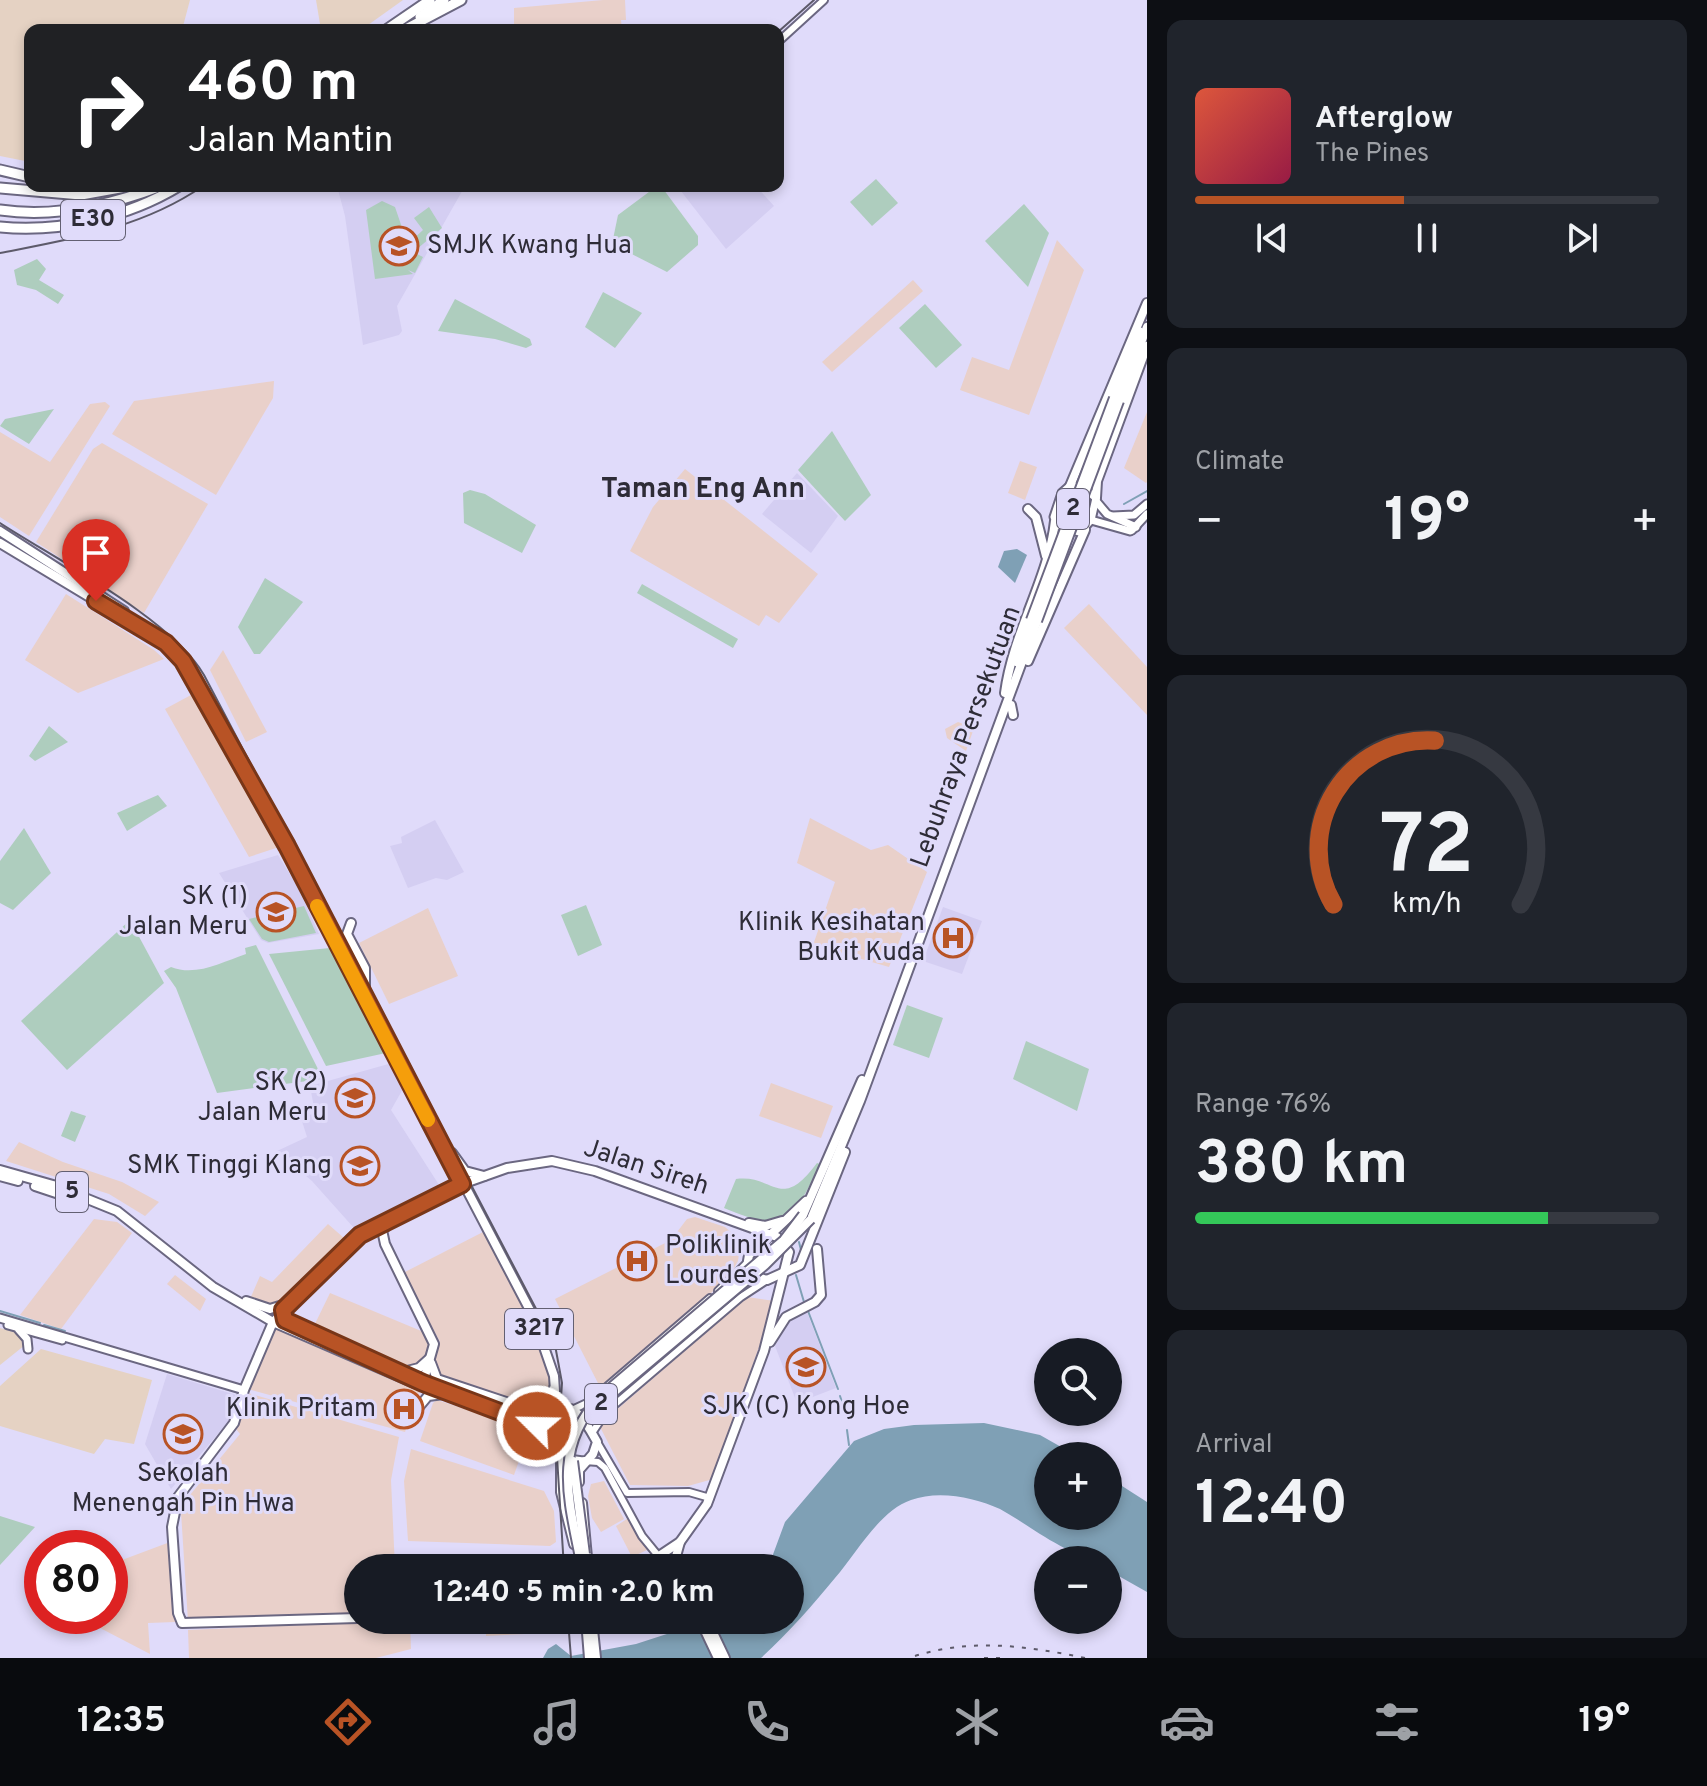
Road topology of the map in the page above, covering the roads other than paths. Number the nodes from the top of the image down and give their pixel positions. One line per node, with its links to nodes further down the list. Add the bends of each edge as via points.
1 (427, 0): 5 (highway)
2 (444, 0): 6 (highway)
3 (461, 0): 7 (highway)
4 (821, 0): 8 (main road)
5 (395, 24)
6 (411, 24)
7 (415, 24)
8 (784, 34)
9 (0, 170): 10 (highway, E30)
10 (24, 176)
11 (0, 188): 12 (highway, E30)
12 (24, 190)
13 (46, 192): 14 (highway, E30)
14 (98, 192)
15 (139, 192): 17 (highway, E30, via 85,207)
16 (167, 192): 18 (highway, E30, via 91,221)
17 (0, 210)
18 (0, 227)
19 (1147, 303): 24 (highway)
20 (1147, 309): 23 (highway, Lebuhraya Persekutuan / 2)
21 (1147, 327): 23 (highway, Lebuhraya Persekutuan / 2)
22 (1147, 346): 25 (highway)
23 (1117, 400): 41 (highway, Lebuhraya Persekutuan / 2, bridge)
24 (1079, 468): 25 (highway, via 1084,479); 26 (highway)
25 (1097, 481): 27 (highway)
26 (1070, 486): 27 (main road, via 1083,487); 32 (main road, via 1062,493)
27 (1096, 500): 30 (main road); 31 (main road)
28 (1028, 509): 38 (highway)
29 (1147, 509): 30 (main road); 33 (main road)
30 (1111, 516): 33 (main road)
31 (1091, 520): 33 (main road); 34 (main road)
32 (1055, 521): 34 (main road, via 1067,531); 38 (highway)
33 (1132, 528)
34 (1085, 530): 39 (highway)
35 (0, 531): 37 (highway)
36 (0, 543): 40 (highway, 3217)
37 (27, 548): 40 (highway, via 32,558); 45 (highway, via 183,651)
38 (1048, 552): 39 (highway, via 1059,538 1071,543); 42 (highway, via 1017,634)
39 (1063, 573): 43 (highway, via 1012,710)
40 (71, 586): 51 (highway, 3217, via 166,643 183,661 287,846)
41 (1034, 621): 42 (highway, Lebuhraya Persekutuan / 2); 43 (highway, Lebuhraya Persekutuan / 2)
42 (1005, 693): 54 (highway, Lebuhraya Persekutuan / 2, via 860,1085)
43 (1001, 720): 48 (highway, Lebuhraya Persekutuan / 2)
44 (351, 923): 46 (highway, via 347,931)
45 (341, 940): 46 (highway); 47 (highway)
46 (353, 946): 47 (highway, via 365,968)
47 (365, 987): 50 (highway, via 455,1159 465,1171)
48 (860, 1101): 53 (highway, via 846,1162); 54 (highway, Lebuhraya Persekutuan / 2)
49 (0, 1173): 64 (highway, 5, via 138,1226 200,1279)
50 (485, 1177): 51 (highway, Jalan Sireh); 52 (highway, Jalan Sireh, via 515,1166 562,1162)
51 (463, 1185): 57 (highway, via 388,1223 382,1230); 58 (highway, via 374,1227); 75 (highway, 3217, via 534,1318)
52 (718, 1213): 55 (highway, via 765,1226); 56 (highway, Jalan Sireh)
53 (823, 1213): 54 (highway, via 802,1237 794,1226); 60 (highway)
54 (806, 1214): 55 (highway); 63 (highway, Lebuhraya Persekutuan / 2, bridge)
55 (792, 1217): 56 (highway)
56 (768, 1236): 59 (highway, via 752,1250); 61 (highway, via 780,1238 787,1247)
57 (385, 1244): 58 (highway, via 368,1235); 73 (highway, via 434,1344)
58 (335, 1258): 65 (highway)
59 (747, 1263): 62 (highway, via 754,1276); 63 (main road)
60 (800, 1265): 61 (highway); 72 (highway, via 817,1249 821,1295 786,1317)
61 (785, 1273): 62 (highway); 72 (highway)
62 (767, 1280): 63 (main road)
63 (732, 1291): 82 (main road); 84 (main road, via 606,1412); 93 (highway, 2, bridge, via 601,1396 578,1424 567,1474)
64 (232, 1298): 65 (highway, 5, via 270,1309); 68 (highway, 5)
65 (294, 1299): 66 (highway)
66 (283, 1310): 68 (highway); 74 (highway, 5, via 287,1324)
67 (0, 1320): 69 (main road); 70 (main road)
68 (273, 1322): 76 (highway, 5, via 373,1367); 77 (highway)
69 (18, 1329): 70 (main road); 71 (main road)
70 (80, 1343): 77 (main road)
71 (28, 1349)
72 (764, 1351): 89 (highway)
73 (430, 1358): 74 (highway); 76 (highway); 79 (highway, via 437,1379)
74 (403, 1372): 76 (highway, 5)
75 (554, 1376): 79 (highway, via 552,1397 543,1407); 80 (highway, 3217)
76 (423, 1383): 78 (highway, 5)
77 (243, 1391): 98 (highway, via 229,1432 176,1503 172,1527 182,1623)
78 (456, 1396): 81 (highway, via 432,1395); 85 (highway, 5, via 526,1420)
79 (481, 1396): 83 (highway)
80 (556, 1407): 82 (highway); 83 (highway)
81 (418, 1408)
82 (574, 1409): 84 (highway)
83 (548, 1416): 85 (highway)
84 (594, 1437): 87 (highway, via 593,1454); 88 (main road)
85 (548, 1438): 86 (highway, 5)
86 (561, 1452): 87 (highway, 5); 92 (highway, bridge, via 561,1492)
87 (585, 1461): 90 (main road, via 603,1466); 94 (highway, bridge, via 579,1478)
88 (627, 1493): 89 (main road, via 697,1493); 90 (main road)
89 (710, 1498): 91 (highway)
90 (623, 1501): 95 (main road)
91 (680, 1542): 96 (highway); 97 (highway)
92 (580, 1554)
93 (581, 1554)
94 (583, 1554)
95 (656, 1554)
96 (665, 1554)
97 (677, 1554)
98 (344, 1618)
99 (587, 1634): 103 (highway)
100 (593, 1634): 104 (highway)
101 (707, 1634): 105 (highway)
102 (714, 1634): 106 (highway)
103 (589, 1658)
104 (596, 1658)
105 (718, 1658)
106 (725, 1658)

